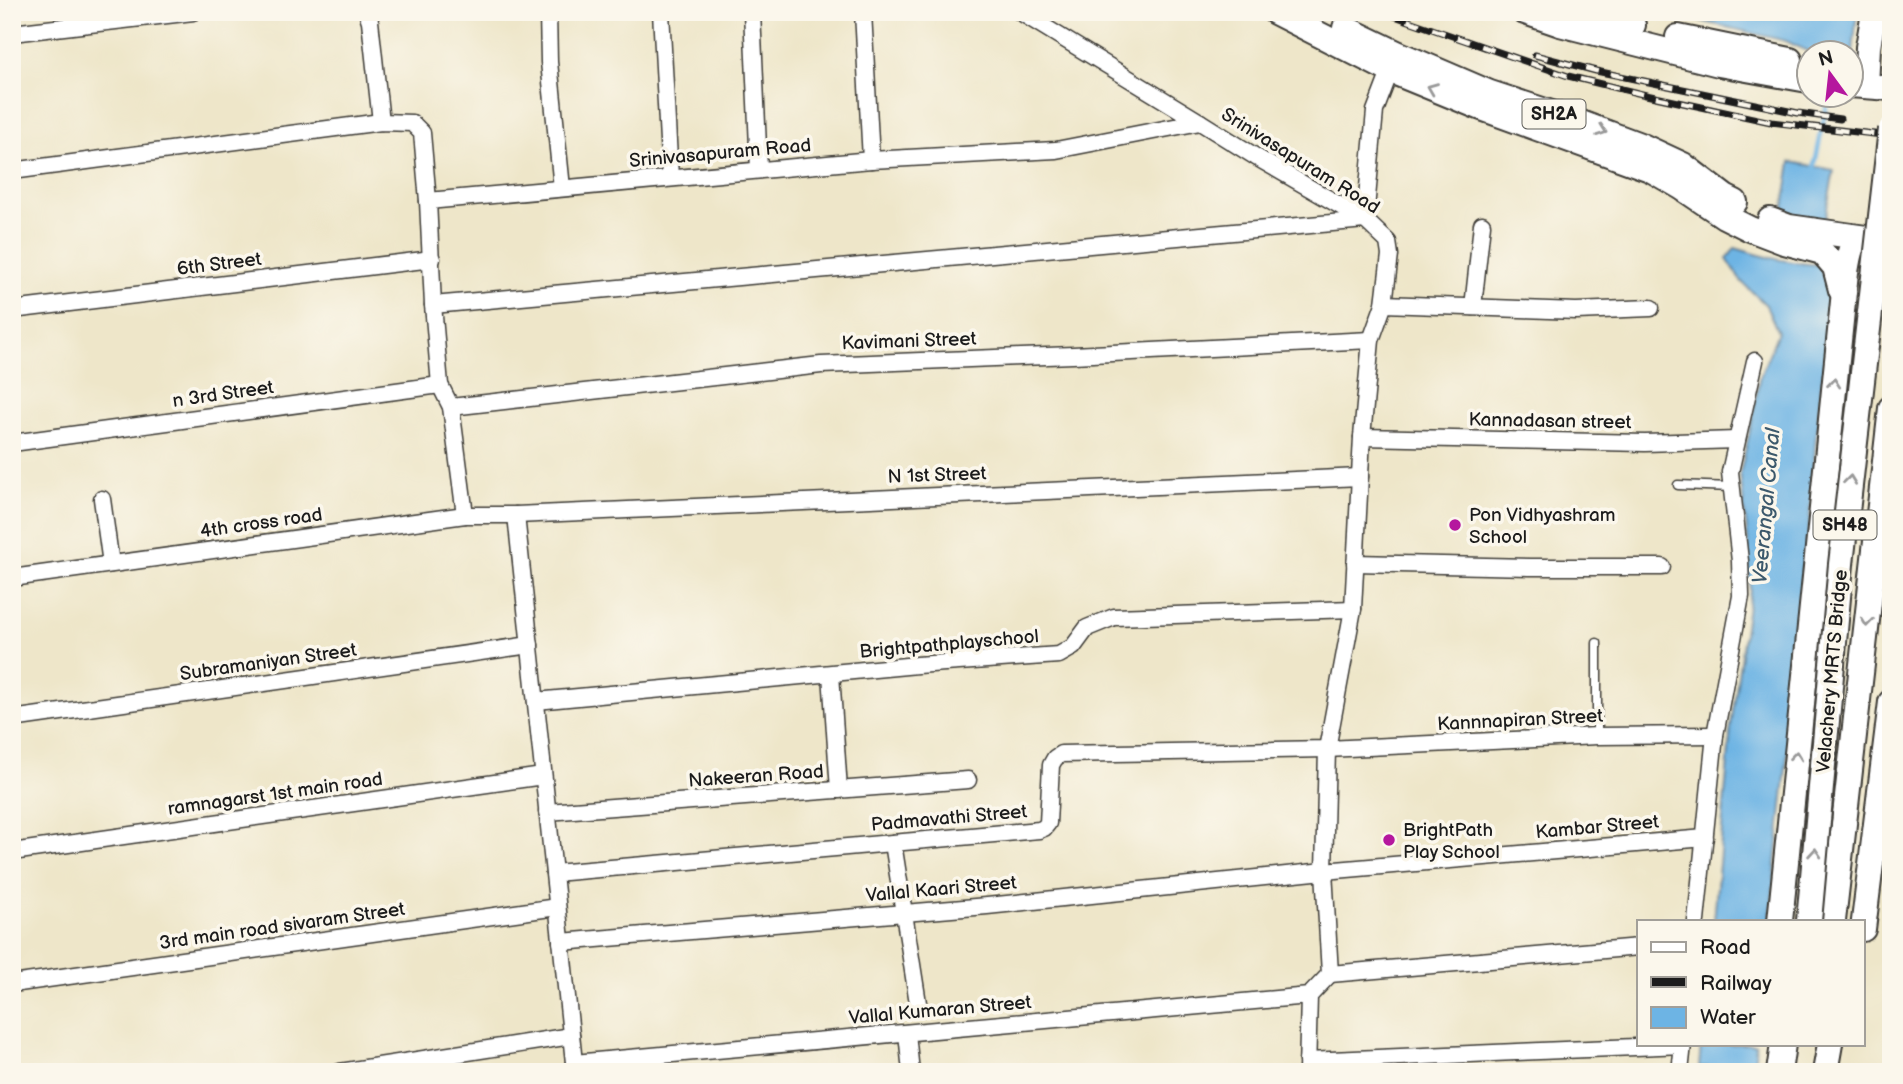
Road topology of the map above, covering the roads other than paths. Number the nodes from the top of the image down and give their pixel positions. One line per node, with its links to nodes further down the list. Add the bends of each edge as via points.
1 (193, 12): 13 (street)
2 (367, 12): 18 (street)
3 (548, 12): 25 (street)
4 (661, 12): 24 (street)
5 (752, 12): 22 (street)
6 (863, 12): 21 (street)
7 (1020, 12): 19 (street)
8 (1275, 12): 14 (main road, SH2A)
9 (1313, 12): 14 (main road, SH2A)
10 (1525, 12): 12 (main road)
11 (1874, 12): 16 (main road)
12 (1580, 18): 15 (main road, via 1718,64)
13 (12, 33)
14 (1390, 70): 27 (street, via 1375,111); 31 (main road, SH2A, via 1650,169 1750,229)
15 (1794, 72)
16 (1865, 77): 17 (main road)
17 (1891, 88)
18 (381, 122): 23 (street); 26 (street, via 412,123 422,133)
19 (1199, 122): 21 (street, Srinivasapuram Road, via 1056,150); 27 (street, Srinivasapuram Road)
20 (1891, 129): 80 (main road, Velachery MRTS Bridge / SH48, one-way to 20, bridge, via 1840,564)
21 (871, 160): 22 (street, Srinivasapuram Road)
22 (759, 170): 24 (street, Srinivasapuram Road)
23 (12, 171)
24 (670, 178): 25 (street, Srinivasapuram Road)
25 (562, 188): 26 (street, Srinivasapuram Road)
26 (428, 201): 32 (street)
27 (1366, 220): 34 (street, Srinivasapuram Road, via 1388,242); 35 (street)
28 (1482, 224): 36 (street)
29 (1866, 238): 30 (main road); 31 (main road, SH2A); 33 (main road, via 1850,247)
30 (1891, 242)
31 (1826, 243): 33 (main road)
32 (432, 259): 35 (street); 38 (street, 6th Street)
33 (1843, 300): 79 (main road, one-way to 33)
34 (1384, 304): 36 (street); 39 (street, Srinivasapuram Road)
35 (433, 305): 41 (street)
36 (1473, 307): 37 (street)
37 (1651, 308)
38 (12, 310)
39 (1371, 340): 42 (street, Kavimani Street, via 821,365); 44 (street, Srinivasapuram Road)
40 (1755, 361): 45 (street)
41 (440, 384): 42 (street); 46 (street, n 3rd Street)
42 (451, 407): 51 (street)
43 (1891, 408): 81 (main road, Velachery MRTS Bridge / SH48, one-way to 81)
44 (1362, 437): 45 (street, Kannadasan street, via 1645,443); 47 (street, Srinivasapuram Road)
45 (1737, 440): 49 (street)
46 (12, 443)
47 (1360, 477): 52 (street, N 1st Street); 53 (street, Srinivasapuram Road)
48 (1678, 485): 49 (lane)
49 (1731, 487): 64 (street, via 1741,596)
50 (102, 499): 54 (street)
51 (465, 515): 52 (street, 4th cross road); 54 (street, 4th cross road)
52 (516, 515): 59 (street)
53 (1356, 563): 55 (street); 57 (street, Srinivasapuram Road)
54 (111, 564): 56 (street, 4th cross road)
55 (1662, 567)
56 (12, 578)
57 (1353, 609): 60 (street, Brightpathplayschool, via 1114,617 1087,628 1073,647 1059,655); 66 (street, Srinivasapuram Road)
58 (1597, 643): 65 (lane)
59 (530, 645): 61 (street); 63 (street, Subramaniyan Street)
60 (831, 674): 61 (street, Brightpathplayschool); 69 (street)
61 (536, 701): 67 (street)
62 (1891, 702): 82 (main road)
63 (12, 719)
64 (1715, 735): 65 (street, Kannnapiran Street); 71 (street)
65 (1597, 736): 66 (street, Kannnapiran Street)
66 (1327, 749): 72 (street, Padmavathi Street, via 1061,754 1051,765 1044,828); 74 (street, Srinivasapuram Road)
67 (543, 776): 70 (street); 73 (street, ramnagarst 1st main road)
68 (968, 780): 69 (street, Nakeeran Road)
69 (839, 790): 70 (street, Nakeeran Road)
70 (547, 812): 75 (street)
71 (1705, 838): 74 (street, Kambar Street); 78 (street)
72 (893, 843): 75 (street, Padmavathi Street); 77 (street)
73 (12, 852)
74 (1324, 870): 77 (street, Vallal Kaari Street); 85 (street, Srinivasapuram Road)
75 (554, 873): 76 (street)
76 (557, 907): 83 (street); 86 (street, 3rd main road sivaram Street)
77 (905, 913): 83 (street, Vallal Kaari Street); 88 (street)
78 (1696, 920)
79 (1780, 920)
80 (1809, 920)
81 (1833, 920)
82 (1864, 921)
83 (561, 942): 90 (street)
84 (1637, 947): 85 (street)
85 (1329, 974): 87 (street)
86 (12, 984)
87 (1309, 996): 89 (street, Vallal Kumaran Street); 95 (street)
88 (918, 1003)
89 (907, 1033): 96 (street, Vallal Kumaran Street); 98 (street)
90 (571, 1036): 96 (street); 97 (street)
91 (1649, 1046): 95 (street)
92 (1683, 1046): 99 (street)
93 (1783, 1046): 100 (main road)
94 (1830, 1046): 101 (main road)
95 (1307, 1066)
96 (574, 1067)
97 (340, 1072)
98 (911, 1072)
99 (1680, 1072)
100 (1779, 1072)
101 (1825, 1072)

